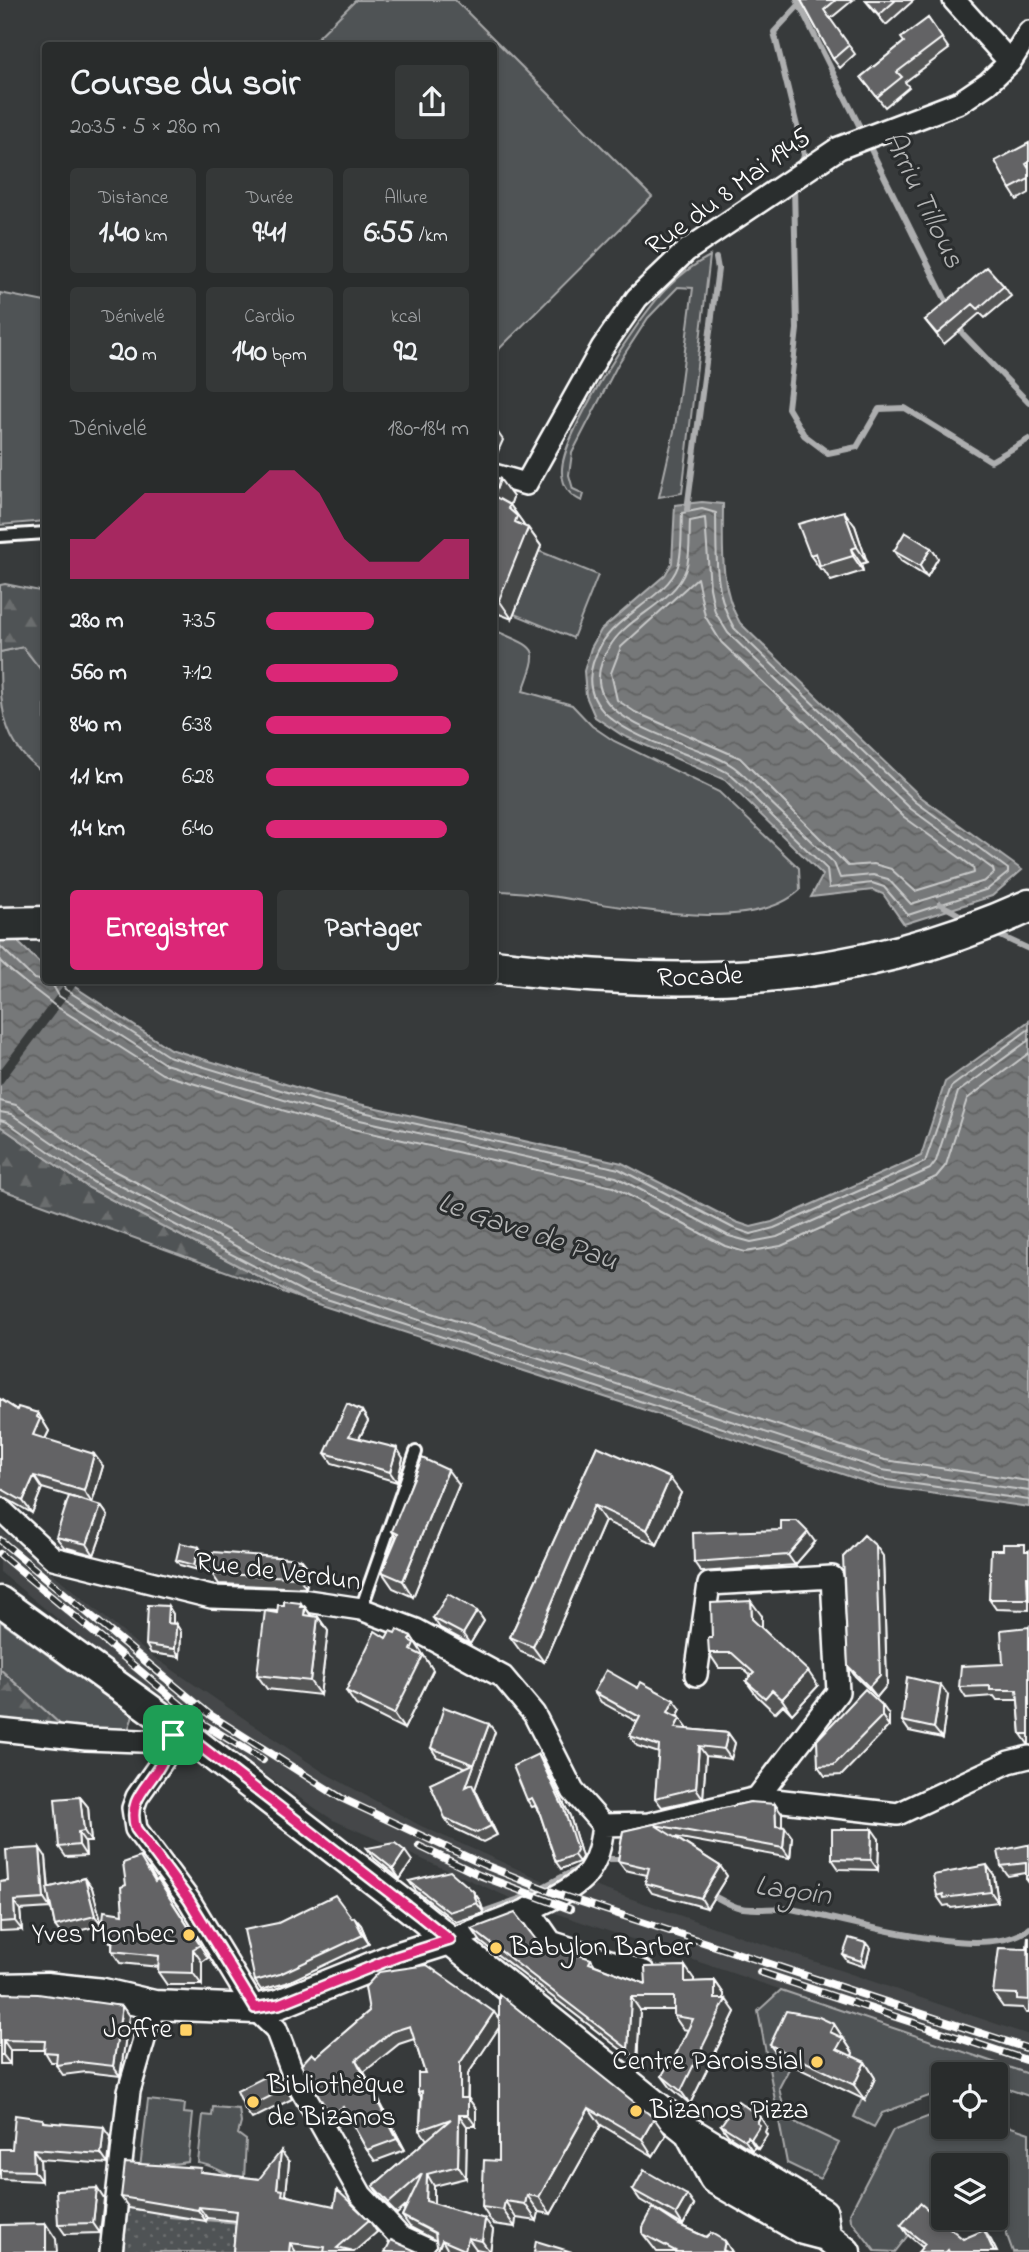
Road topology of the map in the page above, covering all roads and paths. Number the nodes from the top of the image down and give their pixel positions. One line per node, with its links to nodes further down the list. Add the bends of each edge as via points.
1 (954, 0): 3 (street)
2 (1029, 32): 3 (street, Rue du 8 Mai 1945)
3 (1010, 62): 4 (street, Rue du 8 Mai 1945, via 960,102 841,149 686,251 637,298 602,348 526,484)
4 (497, 476)
5 (42, 533): 6 (lane)
6 (0, 536)
7 (1021, 910): 10 (main road, Rocade, via 905,950 786,975 640,980)
8 (42, 923): 9 (main road)
9 (0, 924)
10 (497, 966)
11 (416, 1452): 14 (lane)
12 (0, 1509): 14 (street, Rue de Verdun, via 53,1558 211,1597 301,1600)
13 (0, 1601): 17 (main road, via 136,1699)
14 (361, 1609): 20 (street, Rue de Verdun, via 416,1630 503,1677 534,1714 573,1791)
15 (696, 1675): 19 (street, via 709,1584 832,1577 838,1692)
16 (0, 1730): 17 (street, via 86,1740)
17 (173, 1735): 22 (main road); 26 (street, via 163,1760 137,1797 136,1829 189,1900)
18 (1029, 1757): 19 (street, via 898,1814)
19 (757, 1798): 20 (street, via 649,1824)
20 (603, 1825): 21 (street, via 601,1849 585,1876)
21 (528, 1909): 22 (street); 23 (street, via 551,1941)
22 (450, 1940): 26 (main road, via 279,2004); 27 (main road, via 689,2132 714,2179)
23 (644, 1972)
24 (0, 1988): 25 (main road, via 69,1989)
25 (154, 2005): 26 (main road); 28 (street, via 129,2091)
26 (255, 2008): 29 (street, via 276,2029 293,2074 361,2195 400,2236)
27 (830, 2247)
28 (111, 2252)
29 (433, 2252)

